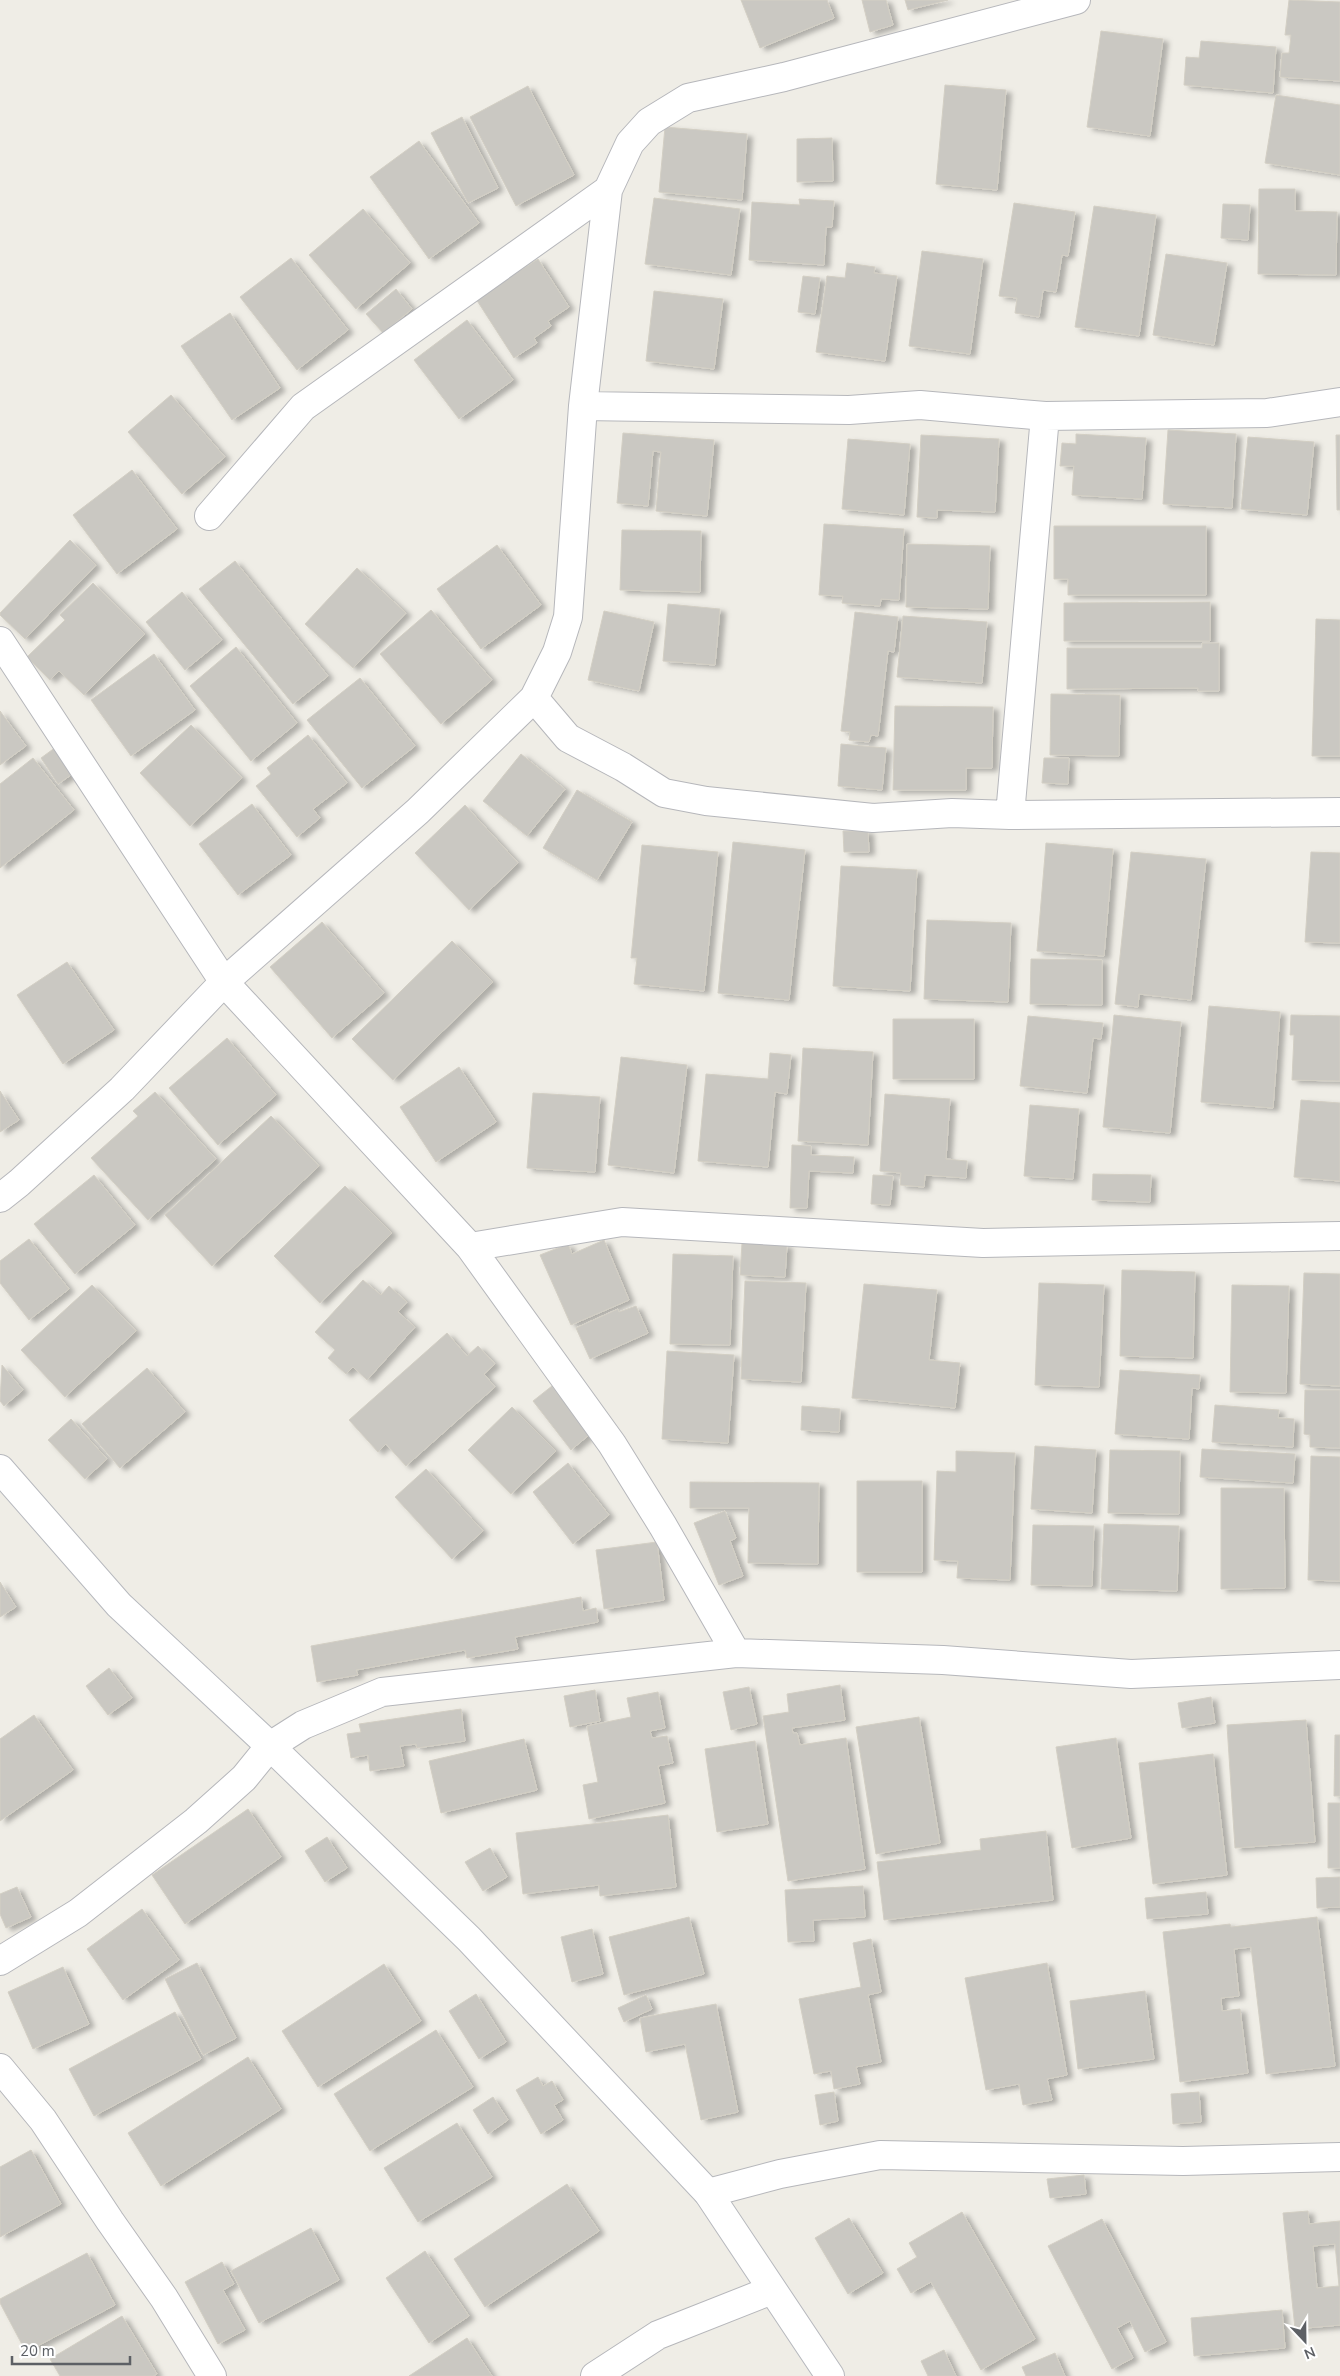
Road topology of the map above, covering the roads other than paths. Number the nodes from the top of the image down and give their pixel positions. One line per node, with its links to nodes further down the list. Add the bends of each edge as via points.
1 (1076, 0): 2 (street, via 784,77 688,98 649,122 630,143)
2 (608, 190): 4 (street); 6 (street, via 303,407)
3 (1340, 402): 5 (street, via 1267,413)
4 (583, 406): 5 (street, via 849,410 920,406); 8 (street, via 568,617 557,652)
5 (1044, 416): 10 (street)
6 (209, 516)
7 (0, 641): 11 (street)
8 (534, 698): 10 (street, via 568,738 664,793 715,802 873,818 952,813); 11 (street, via 418,811)
9 (1340, 812): 10 (street)
10 (1010, 815)
11 (224, 982): 12 (street, via 122,1089); 14 (street)
12 (0, 1198)
13 (1340, 1236): 14 (street, via 983,1243 622,1222)
14 (470, 1247): 16 (street, via 612,1444)
15 (0, 1470): 18 (street, via 120,1605)
16 (736, 1653): 17 (street, via 943,1660 1131,1674); 18 (street, via 382,1692 303,1725)
17 (1340, 1665)
18 (270, 1746): 19 (street, via 244,1778 196,1821 78,1913); 22 (street, via 469,1939)
19 (0, 1961)
20 (0, 2068): 24 (street, via 43,2120 164,2298)
21 (1340, 2157): 22 (street, via 1183,2161 880,2155 780,2174)
22 (708, 2193): 23 (street)
23 (772, 2290): 25 (street, via 658,2335); 26 (street)
24 (212, 2376)
25 (595, 2376)
26 (830, 2376)

